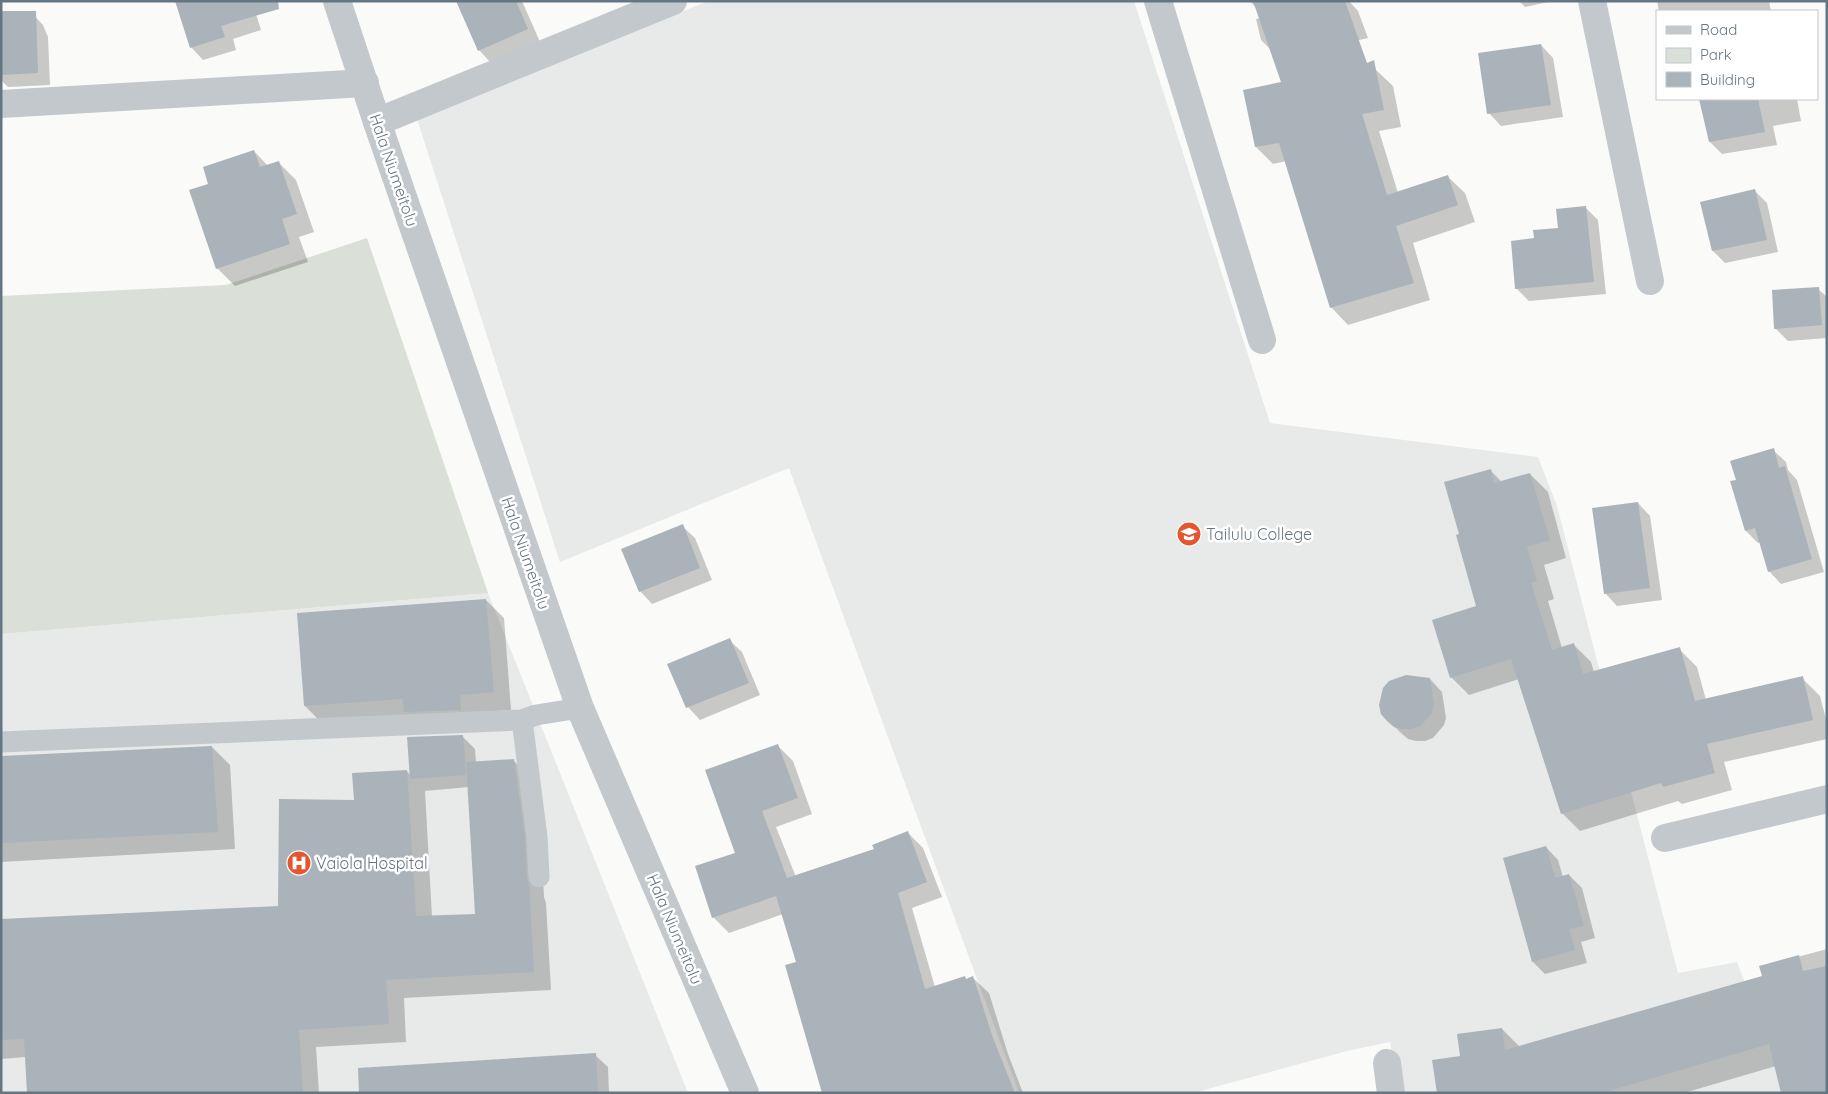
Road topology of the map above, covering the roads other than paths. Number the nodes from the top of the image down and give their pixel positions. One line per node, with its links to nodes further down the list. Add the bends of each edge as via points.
1 (337, 1): 5 (street, Hala Niumeitolu)
2 (673, 1): 7 (street)
3 (1158, 1): 9 (street)
4 (1592, 1): 8 (street)
5 (365, 83): 6 (street); 7 (street, Hala Niumeitolu)
6 (1, 104)
7 (377, 122): 10 (street, Hala Niumeitolu)
8 (1650, 281)
9 (1262, 340)
10 (580, 708): 11 (lane); 17 (street, Hala Niumeitolu)
11 (522, 720): 12 (lane); 15 (lane)
12 (1, 742)
13 (1827, 799): 14 (street)
14 (1665, 838)
15 (539, 877)
16 (1387, 1063): 18 (street)
17 (745, 1093)
18 (1392, 1093)

